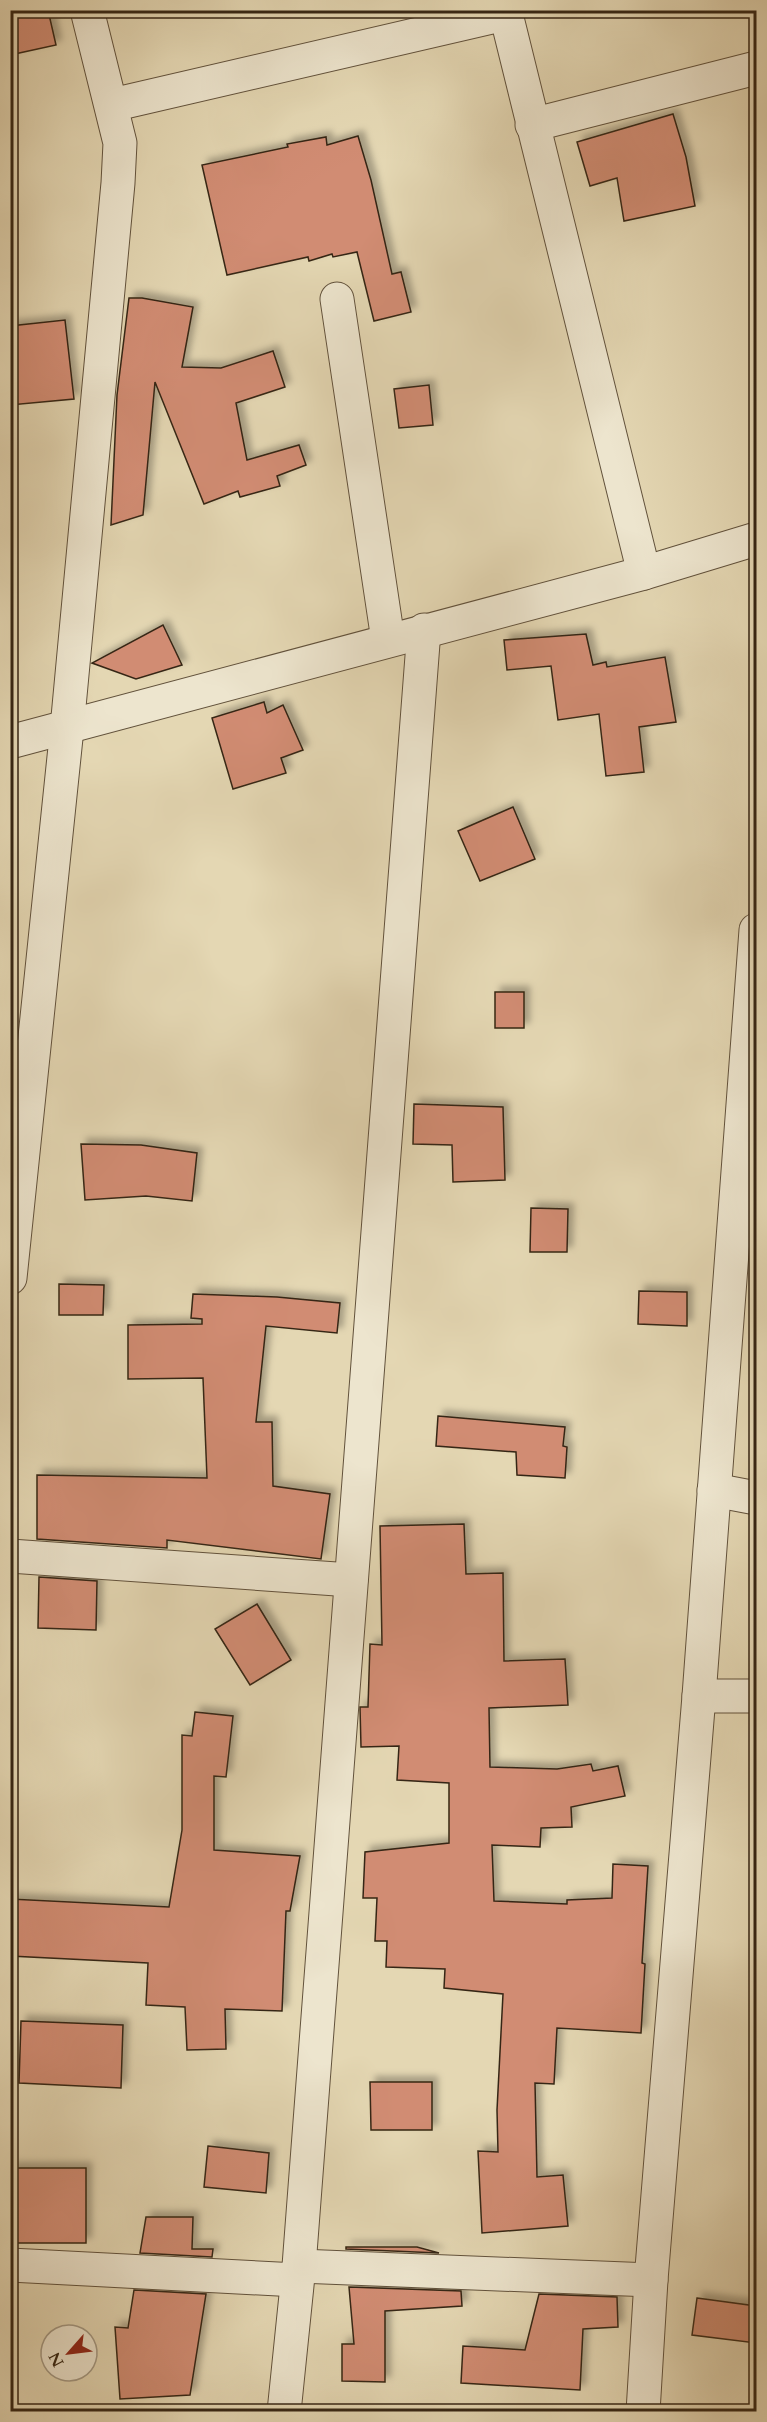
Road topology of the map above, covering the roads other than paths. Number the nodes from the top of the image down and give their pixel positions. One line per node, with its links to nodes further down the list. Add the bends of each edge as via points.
1 (87, 10): 4 (street)
2 (505, 12): 4 (street); 5 (street)
3 (756, 68): 5 (street)
4 (112, 105): 11 (street, via 120,143 118,183)
5 (532, 125): 8 (street)
6 (338, 299): 10 (street)
7 (756, 539): 8 (street)
8 (644, 573): 9 (street)
9 (424, 630): 10 (street); 18 (street)
10 (388, 640): 11 (street)
11 (67, 728): 12 (street); 14 (street)
12 (10, 742)
13 (756, 930): 15 (street)
14 (10, 1278)
15 (714, 1490): 16 (street); 19 (street)
16 (756, 1498)
17 (10, 1556): 18 (street)
18 (351, 1580): 22 (street)
19 (699, 1696): 20 (street); 23 (street)
20 (756, 1696)
21 (10, 2265): 22 (street)
22 (298, 2273): 23 (street); 24 (street)
23 (651, 2280): 25 (street)
24 (284, 2412)
25 (643, 2412)

